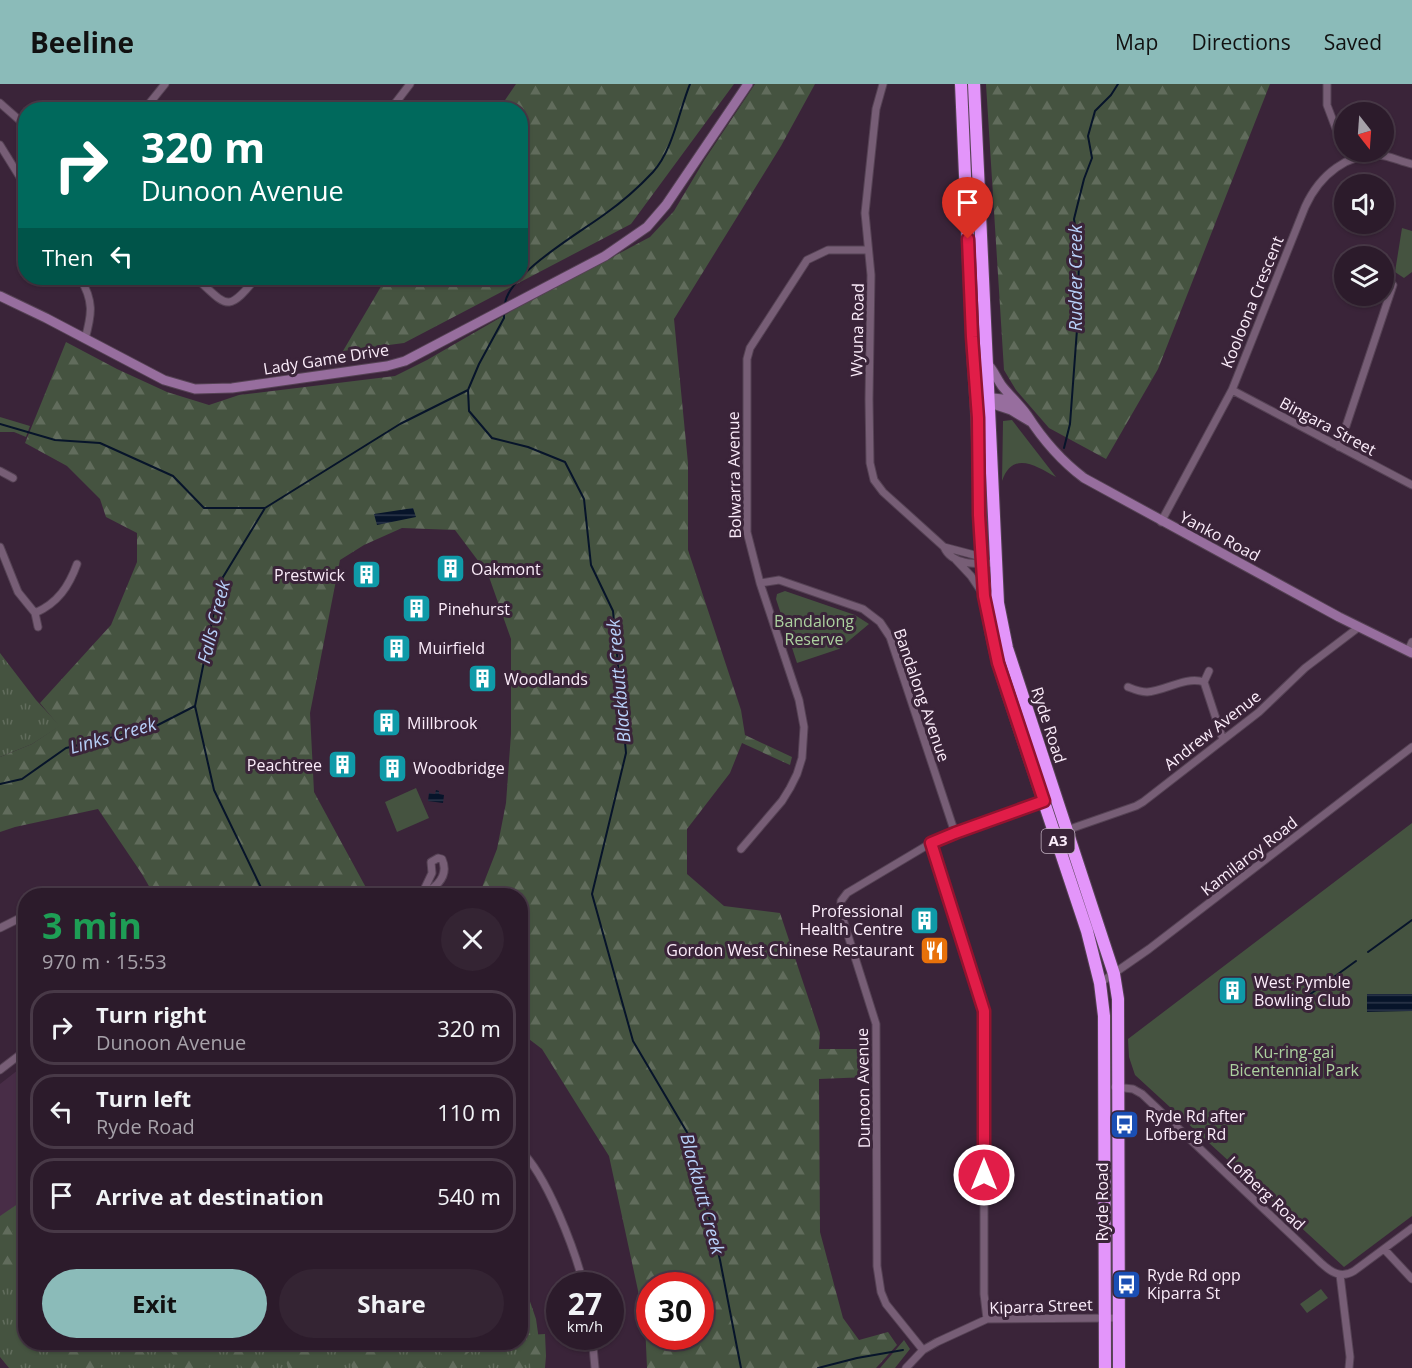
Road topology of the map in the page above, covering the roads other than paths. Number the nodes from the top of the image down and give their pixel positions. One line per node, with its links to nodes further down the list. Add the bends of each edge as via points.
1 (165, 84): 8 (street)
2 (410, 84): 9 (street)
3 (748, 84): 24 (main road, Lady Game Drive, via 647,227 604,256 405,361 213,390 195,389 164,380)
4 (883, 84): 18 (street, Wyuna Road, via 876,109 865,213)
5 (961, 84): 27 (highway, Ryde Road / A3, via 972,337)
6 (974, 84): 25 (highway, Ryde Road / A3)
7 (1327, 84): 12 (street, via 1327,105)
8 (150, 102)
9 (396, 102)
10 (1, 105): 11 (street)
11 (18, 119)
12 (1334, 124)
13 (0, 145): 17 (street)
14 (1394, 159): 16 (street, Kooloona Crescent)
15 (1345, 162): 26 (street, Kooloona Crescent, via 1319,181 1310,195)
16 (1412, 164)
17 (18, 174)
18 (868, 250): 36 (street, Wyuna Road, via 872,471 878,487); 41 (street, Bolwarra Avenue, via 828,250 807,260 750,348 747,532)
19 (84, 285): 24 (street, via 91,307)
20 (204, 285): 21 (street, via 220,299 232,302)
21 (250, 285)
22 (0, 297): 24 (main road, Lady Game Drive)
23 (1386, 306): 30 (street)
24 (85, 339)
25 (987, 363): 27 (highway, Ryde Road / A3); 28 (main road, Yanko Road)
26 (1232, 390): 30 (street, Bingara Street); 34 (street, Kooloona Crescent)
27 (985, 399): 28 (main road); 29 (main road, Yanko Road); 38 (highway, Ryde Road / A3); 39 (highway, Ryde Road / A3)
28 (1019, 406): 29 (main road, Yanko Road)
29 (1031, 422): 34 (main road, Yanko Road, via 1068,466)
30 (1339, 447): 33 (street, Bingara Street)
31 (0, 471): 32 (street)
32 (13, 478)
33 (1412, 485)
34 (1161, 522): 45 (main road, Yanko Road)
35 (0, 547): 43 (street, via 18,592)
36 (945, 547): 37 (street, Wyuna Road); 38 (street, Wyuna Road)
37 (956, 559): 38 (street, Wyuna Road); 42 (street, Wyuna Road)
38 (982, 560): 39 (street, Wyuna Road); 42 (highway, Ryde Road / A3)
39 (995, 563): 53 (highway, Ryde Road / A3, via 1007,648)
40 (77, 564): 43 (street, via 64,593)
41 (760, 583): 54 (street, Bandalong Avenue, via 779,580 863,609 880,622 890,637); 56 (street, Bolwarra Avenue, via 799,700 804,742 790,788)
42 (984, 596): 52 (highway, Ryde Road / A3, via 998,663)
43 (35, 613): 44 (street)
44 (38, 627)
45 (1359, 627): 46 (main road, Yanko Road); 50 (street, Andrew Avenue)
46 (1411, 649)
47 (1209, 671): 48 (street)
48 (1204, 682): 49 (street, via 1189,681 1147,692); 50 (street)
49 (1128, 687)
50 (1223, 740): 53 (street, Andrew Avenue, via 1136,806)
51 (1412, 747): 61 (street, Kamilaroy Road)
52 (1044, 801): 54 (street, Dunoon Avenue); 62 (highway, Ryde Road / A3)
53 (1067, 830): 61 (highway, Ryde Road / A3)
54 (955, 833): 55 (street, Dunoon Avenue)
55 (931, 843): 75 (street, via 984,1011); 77 (street, Dunoon Avenue, via 847,893 840,907 876,1024 877,1266 881,1292)
56 (741, 849)
57 (424, 888): 58 (street, via 432,873 431,862 442,859 445,871)
58 (432, 888)
59 (18, 919): 60 (street)
60 (0, 928)
61 (1114, 974): 62 (street, Kamilaroy Road); 65 (highway, Ryde Road / A3, via 1119,1013)
62 (1100, 982): 66 (highway, Ryde Road / A3)
63 (18, 1056): 64 (street)
64 (0, 1070)
65 (1119, 1087): 66 (street, Lofberg Road); 71 (street, Lofberg Road, via 1142,1094 1321,1263); 74 (highway, Ryde Road / A3)
66 (1104, 1088): 73 (highway, Ryde Road / A3)
67 (528, 1159): 70 (street, via 543,1180)
68 (1412, 1228): 69 (street)
69 (1384, 1249): 71 (street, via 1354,1271); 72 (street)
70 (580, 1272)
71 (1340, 1275): 82 (street)
72 (1412, 1279)
73 (1105, 1318): 74 (street, Kiparra Street); 75 (street, Kiparra Street); 80 (highway, Ryde Road / A3)
74 (1119, 1318): 81 (highway, Ryde Road / A3)
75 (987, 1319): 77 (street, Kiparra Street)
76 (593, 1350): 78 (street)
77 (923, 1350): 79 (street, Kiparra Street)
78 (595, 1368)
79 (906, 1368)
80 (1105, 1368)
81 (1119, 1368)
82 (1349, 1368)

